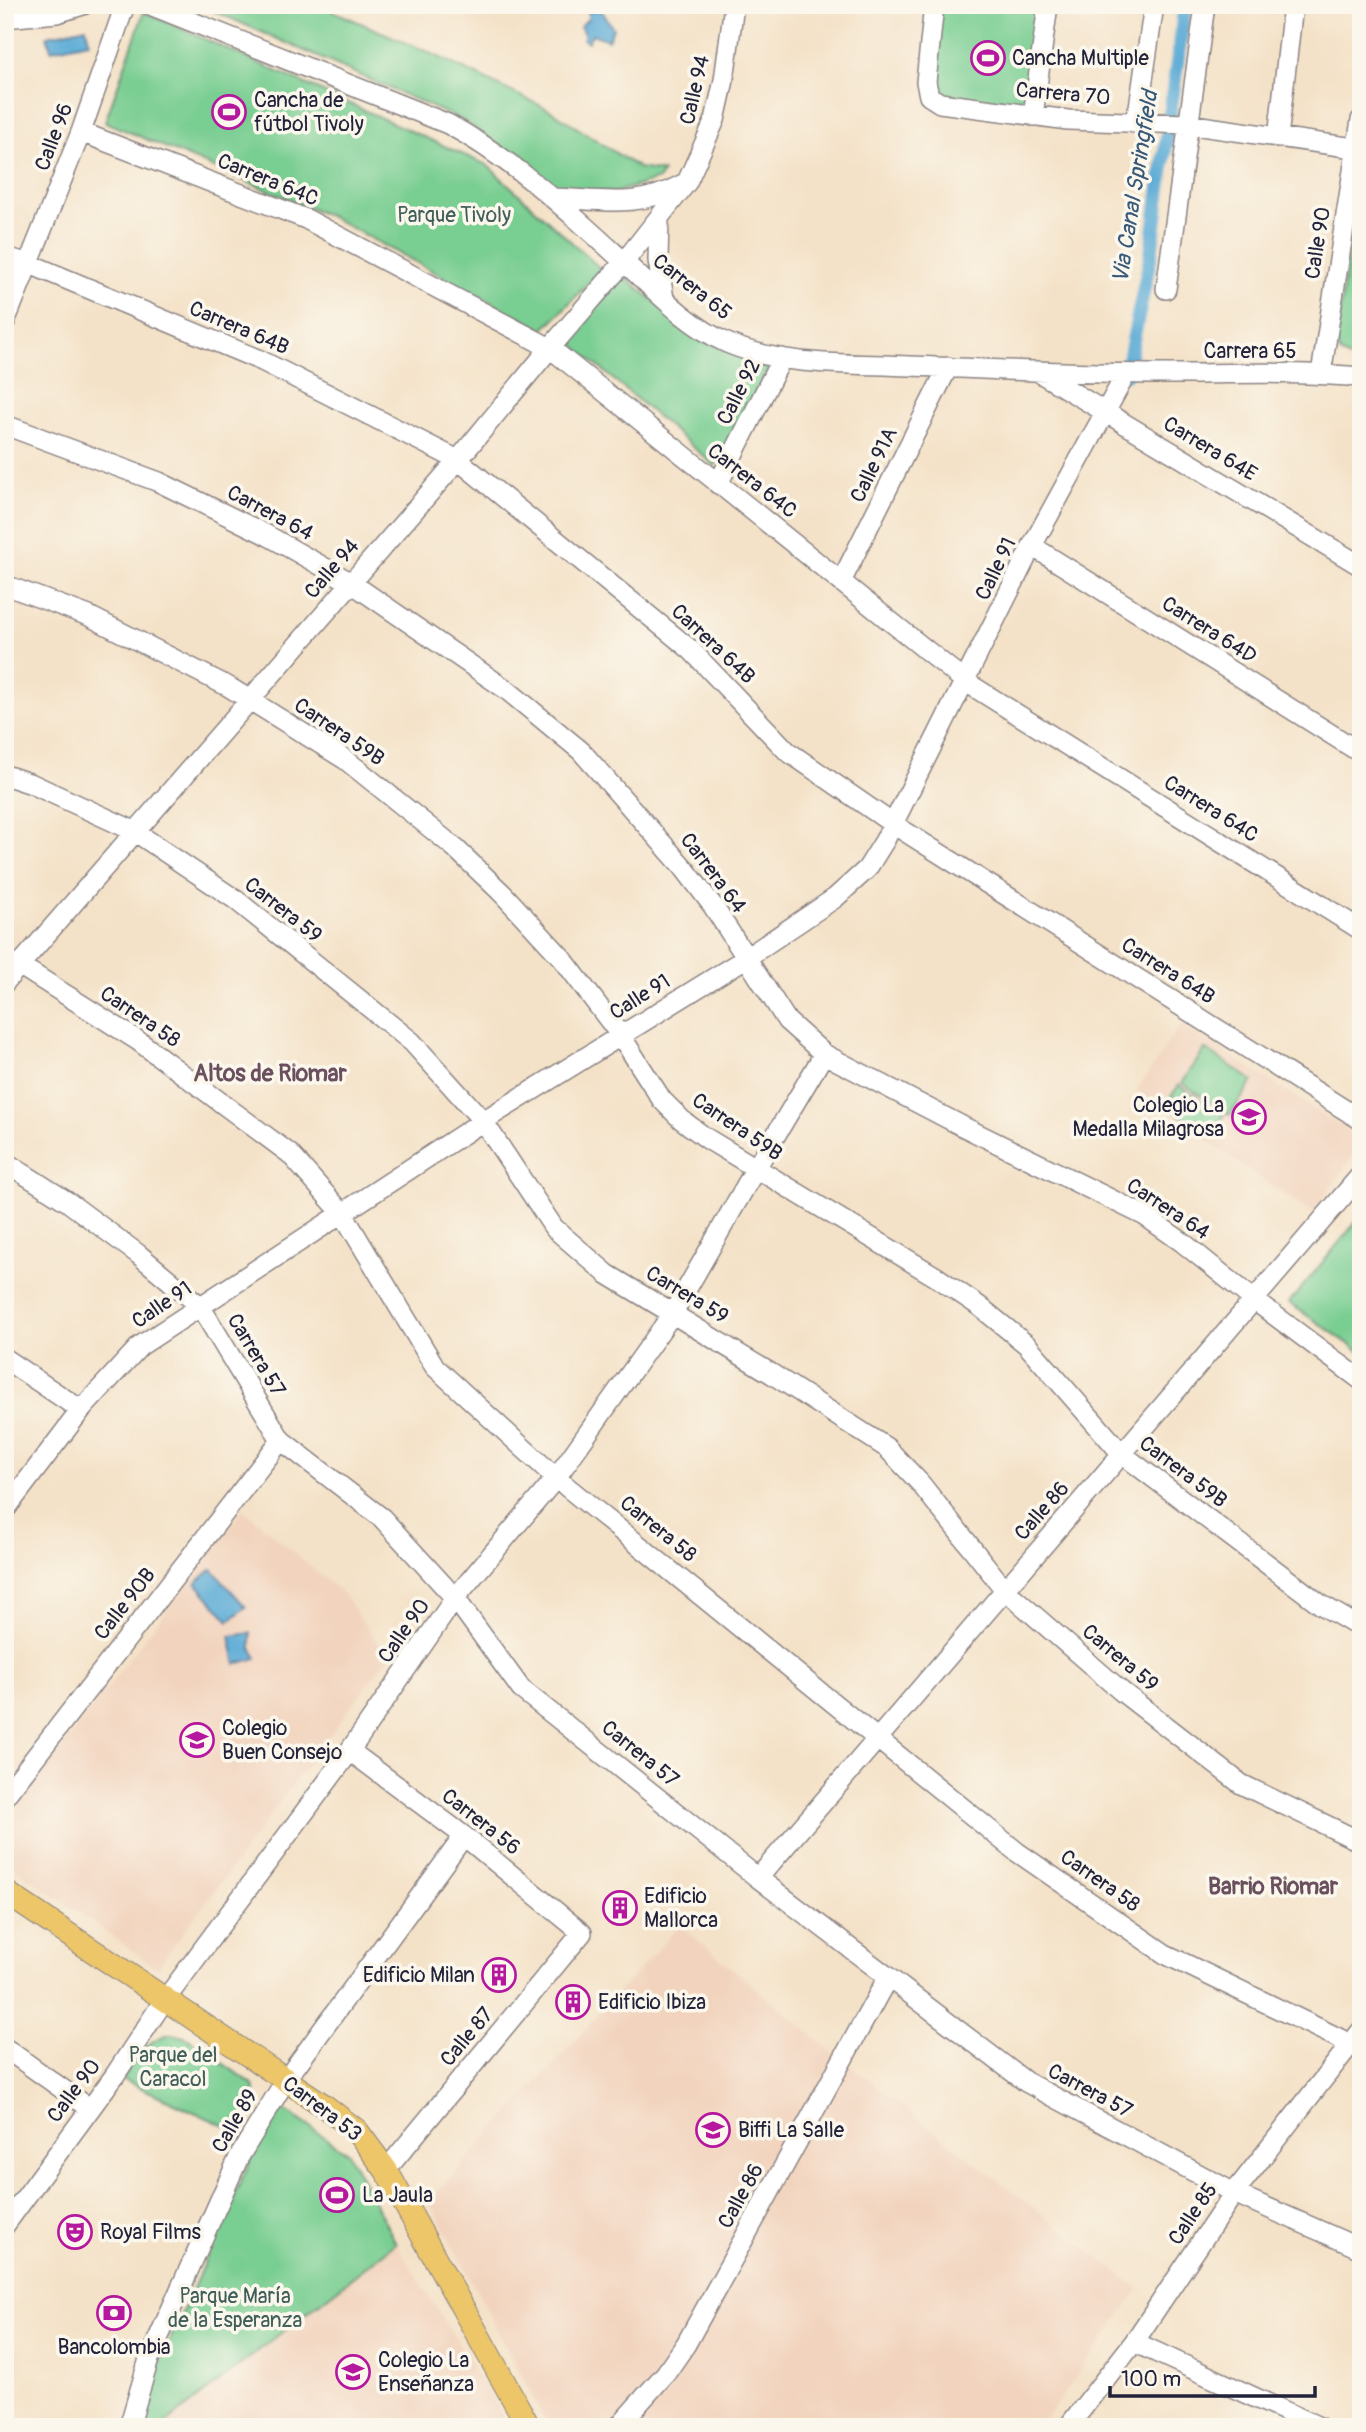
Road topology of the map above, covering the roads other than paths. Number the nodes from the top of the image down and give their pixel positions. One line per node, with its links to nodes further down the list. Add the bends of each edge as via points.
1 (83, 5): 10 (street, via 57,13)
2 (125, 5): 15 (street, Calle 96)
3 (150, 5): 19 (street, Carrera 65, via 449,124)
4 (734, 5): 18 (street, Calle 94, via 715,120)
5 (934, 5): 11 (street, Carrera 70, via 926,82 929,96 940,103)
6 (1048, 5): 11 (street)
7 (1154, 5): 13 (street, via 1139,107)
8 (1205, 5): 14 (street)
9 (1293, 5): 16 (street)
10 (5, 18)
11 (1033, 116): 13 (street, Carrera 70)
12 (1361, 120): 17 (street, Calle 90)
13 (1143, 123): 14 (street, Carrera 70)
14 (1180, 124): 16 (street, Carrera 70); 26 (street)
15 (81, 132): 25 (street, Calle 96); 29 (street, Carrera 64C, via 306,219)
16 (1278, 138): 17 (street, Carrera 70)
17 (1359, 149): 34 (street, Calle 90)
18 (687, 182): 20 (street, via 651,199); 21 (street, Calle 94)
19 (554, 198): 20 (street); 22 (street, Carrera 65)
20 (606, 200): 22 (street, via 596,216)
21 (659, 218): 24 (street, Calle 94); 27 (street, via 657,260)
22 (593, 234): 24 (street, Carrera 65)
23 (5, 257): 25 (street, Carrera 64B)
24 (624, 262): 27 (street, Carrera 65); 29 (street, Calle 94)
25 (30, 264): 28 (street, Calle 96); 38 (street, Carrera 64B, via 262,361)
26 (1166, 289)
27 (664, 299): 30 (street, Carrera 65, via 726,342)
28 (5, 322)
29 (550, 348): 38 (street, Calle 94); 39 (street, Carrera 64C)
30 (782, 358): 31 (street, Carrera 65); 39 (street, Calle 92)
31 (948, 367): 32 (street, Carrera 65); 43 (street, Calle 91A)
32 (1036, 370): 33 (street, Carrera 65); 36 (street, Carrera 64E)
33 (1126, 374): 34 (street, Carrera 65); 36 (street, Calle 91)
34 (1321, 374): 35 (street, Carrera 65)
35 (1361, 377)
36 (1105, 413): 40 (street, Calle 91); 41 (street, Carrera 64E)
37 (5, 425): 42 (street, Carrera 64, via 159,482)
38 (458, 460): 42 (street, Calle 94); 49 (street, Carrera 64B, via 691,650 788,751)
39 (718, 484): 43 (street, Carrera 64C)
40 (1032, 547): 45 (street, Calle 91); 47 (street, Carrera 64D)
41 (1361, 566)
42 (350, 582): 46 (street, Calle 94); 52 (street, Carrera 64, via 507,690 581,751 684,868)
43 (841, 582): 45 (street, Carrera 64C)
44 (5, 585): 46 (street, Carrera 59B, via 89,616)
45 (966, 682): 49 (street, Calle 91); 51 (street, Carrera 64C)
46 (248, 700): 50 (street, Calle 94); 55 (street, Carrera 59B, via 346,760 454,847 562,958)
47 (1361, 752)
48 (5, 775): 50 (street, Carrera 59)
49 (893, 824): 52 (street, Calle 91, via 867,869 835,898); 58 (street, Carrera 64B)
50 (134, 831): 53 (street, Calle 94); 57 (street, Carrera 59, via 236,900 412,1042)
51 (1361, 930)
52 (746, 958): 55 (street, Calle 91); 56 (street, Carrera 64, via 787,1021)
53 (12, 962): 54 (street, Calle 94); 62 (street, Carrera 58, via 137,1040 290,1154)
54 (5, 982)
55 (621, 1036): 57 (street, Calle 91); 60 (street, Carrera 59B, via 662,1100 682,1120)
56 (824, 1054): 60 (street, Calle 90); 63 (street, Carrera 64, via 1145,1216)
57 (483, 1121): 62 (street, Calle 91); 65 (street, Carrera 59, via 554,1228 607,1274)
58 (1361, 1121)
59 (5, 1162): 64 (street, Carrera 57, via 68,1202)
60 (756, 1168): 65 (street, Calle 90); 70 (street, Carrera 59B, via 979,1306 1027,1345)
61 (1361, 1175): 63 (street, Calle 86)
62 (343, 1214): 64 (street, Calle 91); 71 (street, Carrera 58, via 435,1367)
63 (1254, 1300): 67 (street, Carrera 64); 70 (street, Calle 86)
64 (200, 1306): 68 (street, Calle 91, via 140,1346); 69 (street, Carrera 57)
65 (673, 1313): 71 (street, Calle 90); 73 (street, Carrera 59, via 887,1448)
66 (5, 1359): 68 (street)
67 (1361, 1380)
68 (81, 1410): 72 (street, Calle 91)
69 (281, 1440): 74 (street, Carrera 57, via 382,1518); 78 (street, Calle 90B)
70 (1122, 1454): 73 (street, Calle 86); 75 (street, Carrera 59B, via 1320,1604)
71 (556, 1478): 74 (street, Calle 90); 76 (street, Carrera 58)
72 (5, 1510)
73 (1005, 1590): 76 (street, Calle 86); 80 (street, Carrera 59, via 1121,1691 1241,1784)
74 (455, 1598): 77 (street, Calle 90); 81 (street, Carrera 57, via 521,1689)
75 (1361, 1628)
76 (878, 1738): 81 (street, Calle 86); 86 (street, Carrera 58, via 1017,1852 1165,1954)
77 (350, 1751): 79 (street, Carrera 56); 85 (street, Calle 90)
78 (5, 1796)
79 (464, 1836): 83 (street, Carrera 56); 88 (street, Calle 89)
80 (1361, 1842)
81 (758, 1878): 84 (street, Carrera 57)
82 (5, 1892): 85 (main road, Carrera 53)
83 (582, 1933): 90 (street, Calle 87)
84 (888, 1977): 91 (street, Carrera 57, via 1026,2082); 97 (street, Calle 86, via 686,2344 667,2373)
85 (166, 1999): 88 (main road, Carrera 53); 89 (street, Calle 90)
86 (1357, 2041): 91 (street, Calle 85)
87 (5, 2048): 89 (street)
88 (285, 2081): 90 (main road, Carrera 53, via 357,2131); 95 (street, Calle 89, via 239,2157 149,2359)
89 (89, 2108): 92 (street, Calle 90)
90 (386, 2169): 96 (main road, Carrera 53)
91 (1234, 2193): 93 (street, Carrera 57); 94 (street, Calle 85)
92 (6, 2222)
93 (1361, 2249)
94 (1134, 2342): 98 (street, Calle 85); 99 (street)
95 (129, 2427)
96 (529, 2427)
97 (618, 2427)
98 (1068, 2427)
99 (1320, 2427)

